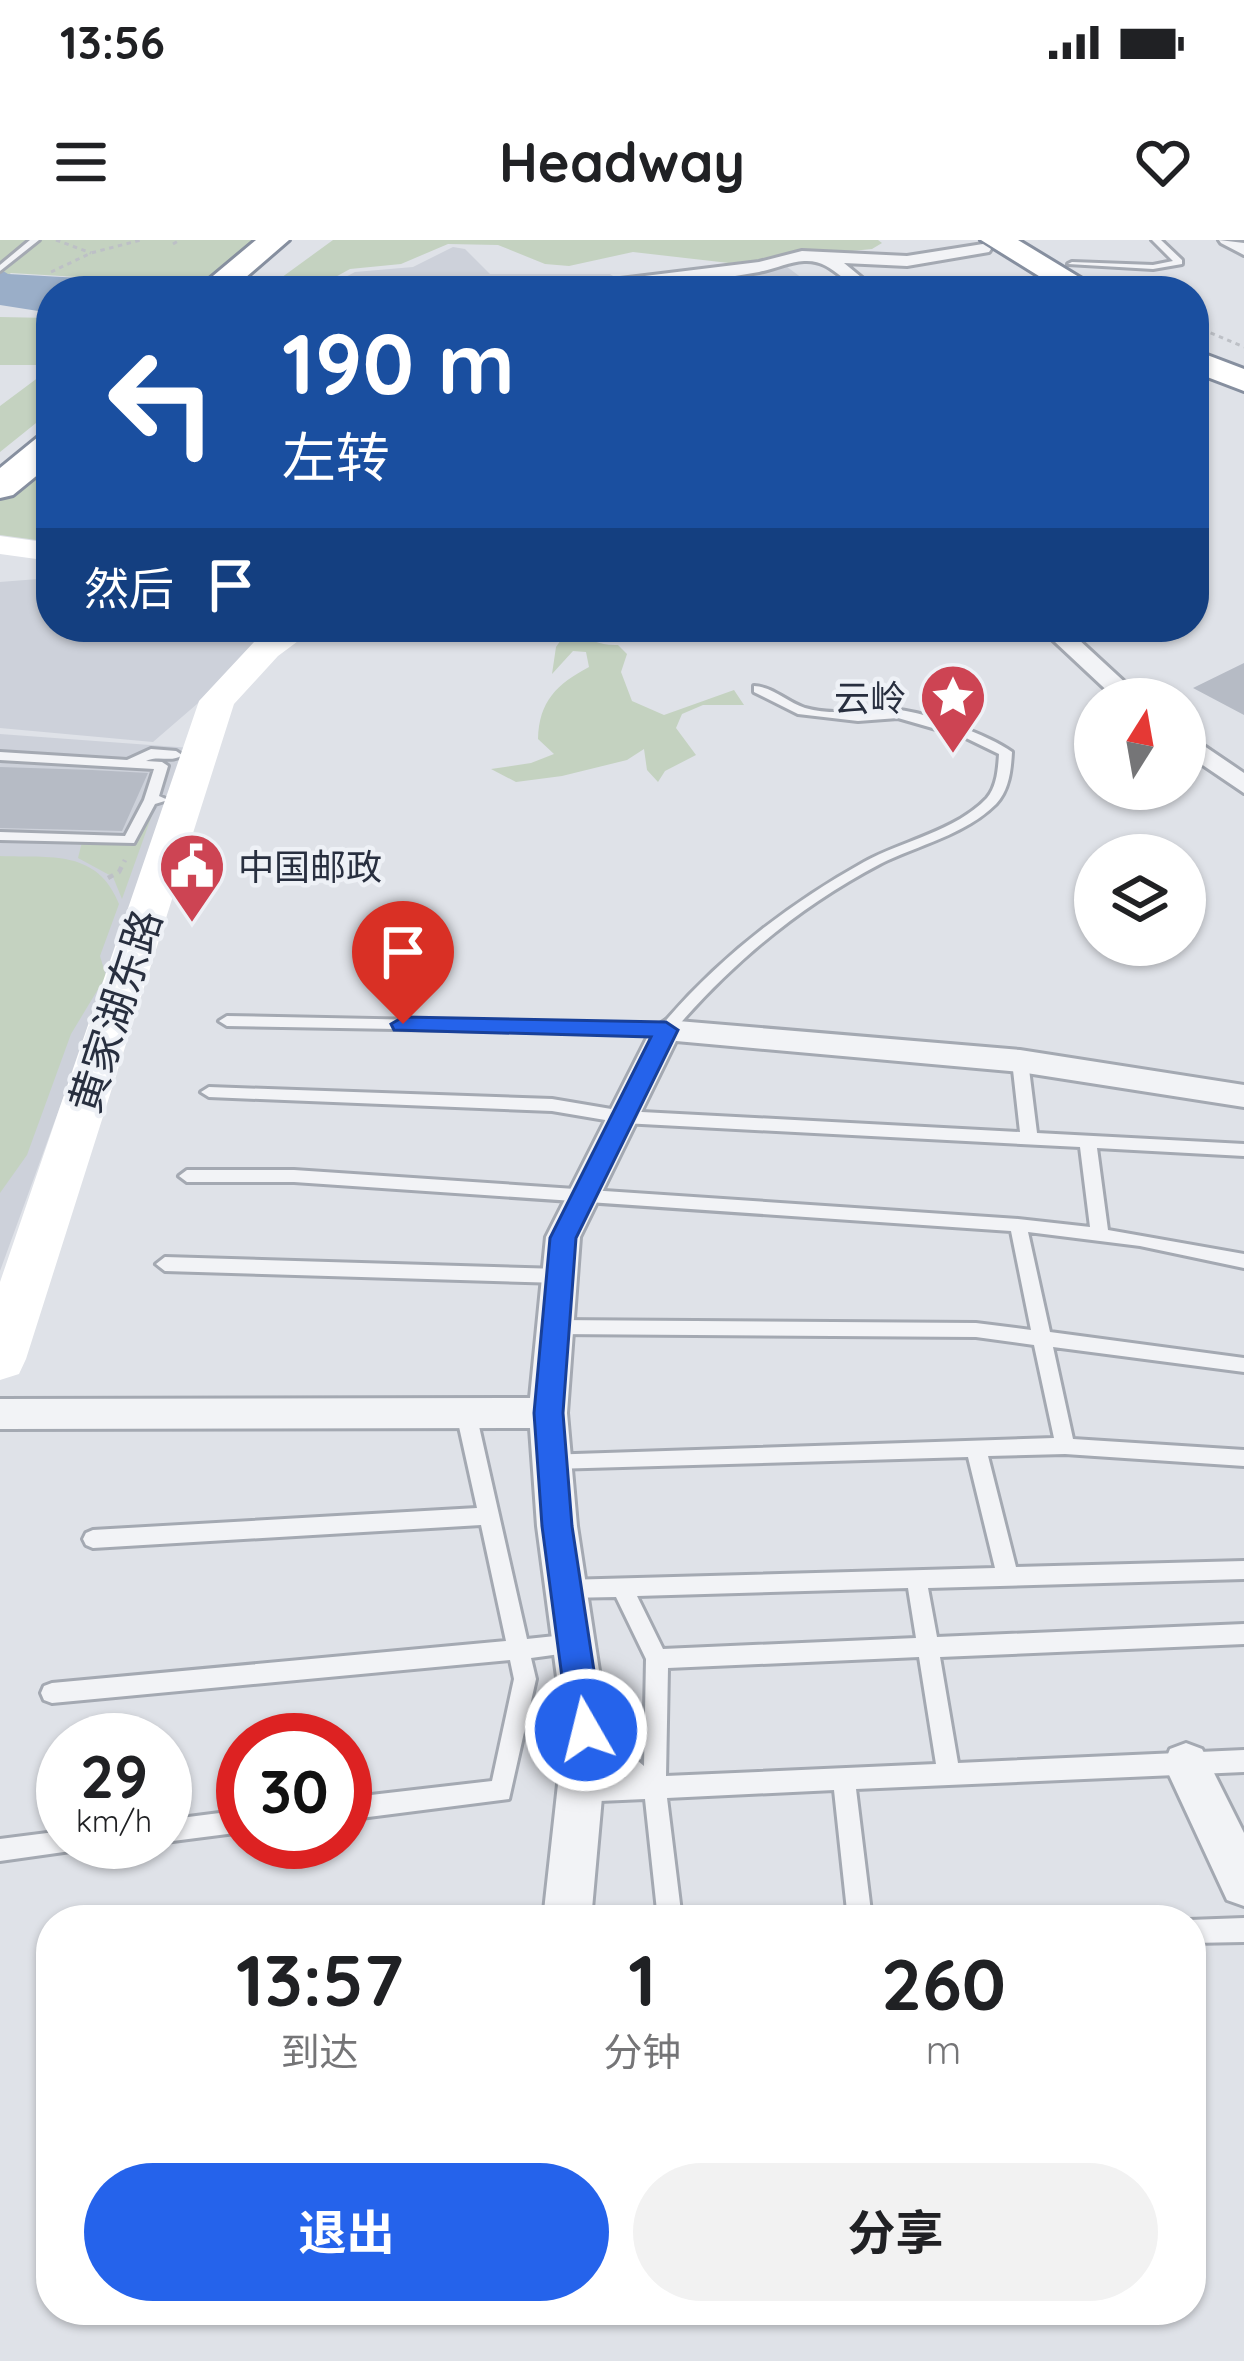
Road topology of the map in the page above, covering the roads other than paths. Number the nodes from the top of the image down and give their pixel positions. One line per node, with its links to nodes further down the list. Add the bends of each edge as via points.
1 (35, 240): 10 (lane)
2 (274, 240): 11 (highway)
3 (300, 240): 12 (highway)
4 (1156, 240): 17 (lane, via 1179,262)
5 (1227, 240): 7 (street)
6 (982, 243): 9 (street); 16 (highway)
7 (1244, 250)
8 (826, 257): 9 (street); 13 (street); 14 (street)
9 (907, 261): 15 (street, via 916,274)
10 (0, 269)
11 (230, 276)
12 (256, 276)
13 (686, 276)
14 (850, 276)
15 (908, 276)
16 (1057, 276)
17 (1104, 276)
18 (1209, 356): 20 (highway)
19 (1209, 366): 21 (highway)
20 (1244, 370)
21 (1244, 381)
22 (36, 432): 24 (highway)
23 (36, 458): 25 (highway)
24 (0, 461)
25 (0, 488)
26 (0, 544): 27 (main road)
27 (36, 550)
28 (276, 642): 37 (main road, 黄家湖东路, via 217,701)
29 (1068, 642): 30 (street)
30 (1108, 678)
31 (758, 689): 40 (lane, via 802,711 899,714 968,734 1006,752 1004,776 992,801 787,916 697,991)
32 (176, 755): 35 (lane, via 151,753)
33 (0, 756): 35 (lane)
34 (1206, 757): 36 (street)
35 (129, 764): 37 (lane, via 162,766)
36 (1244, 785)
37 (167, 800): 38 (lane, via 129,841); 57 (main road, 黄家湖东路)
38 (0, 836)
39 (227, 1021): 40 (lane)
40 (666, 1030): 41 (street); 44 (street)
41 (1020, 1061): 43 (street); 45 (lane)
42 (208, 1092): 44 (lane, via 552,1105)
43 (1244, 1096)
44 (623, 1117): 45 (lane); 49 (street)
45 (1029, 1139): 46 (lane)
46 (1088, 1142): 47 (lane); 51 (lane)
47 (1244, 1150)
48 (187, 1176): 49 (lane)
49 (583, 1198): 50 (lane); 54 (street, via 563,1238)
50 (1018, 1226): 51 (lane); 56 (lane)
51 (1100, 1235): 52 (lane)
52 (1244, 1261)
53 (165, 1264): 54 (lane)
54 (560, 1276): 55 (street)
55 (556, 1327): 56 (lane); 59 (street)
56 (1042, 1337): 58 (lane); 62 (lane)
57 (0, 1359)
58 (1244, 1365)
59 (548, 1413): 61 (street); 65 (street)
60 (0, 1414): 61 (street)
61 (466, 1414): 66 (lane)
62 (1065, 1446): 63 (lane); 64 (lane)
63 (976, 1448): 65 (lane); 69 (lane)
64 (1244, 1458)
65 (552, 1461): 72 (street)
66 (488, 1516): 67 (lane); 76 (lane)
67 (93, 1539)
68 (1244, 1570): 69 (lane)
69 (1007, 1574): 70 (lane)
70 (916, 1577): 71 (lane); 75 (lane)
71 (622, 1587): 72 (lane); 77 (lane)
72 (566, 1589): 74 (street)
73 (1244, 1634): 75 (lane)
74 (574, 1644): 76 (lane); 79 (street)
75 (928, 1646): 77 (lane); 82 (lane)
76 (518, 1649): 78 (lane); 86 (lane, via 525,1679 501,1791)
77 (657, 1659): 84 (lane)
78 (52, 1693)
79 (586, 1730): 84 (lane); 85 (street)
80 (1244, 1761): 81 (lane)
81 (1186, 1764): 82 (lane); 89 (street)
82 (949, 1776): 83 (lane)
83 (844, 1781): 84 (lane); 92 (lane)
84 (655, 1789): 85 (lane); 91 (lane)
85 (578, 1791): 90 (street)
86 (372, 1806)
87 (36, 1846): 88 (lane)
88 (0, 1850)
89 (1244, 1883)
90 (568, 1905)
91 (668, 1905)
92 (858, 1905)
93 (1244, 1930): 94 (lane)
94 (1206, 1931)

